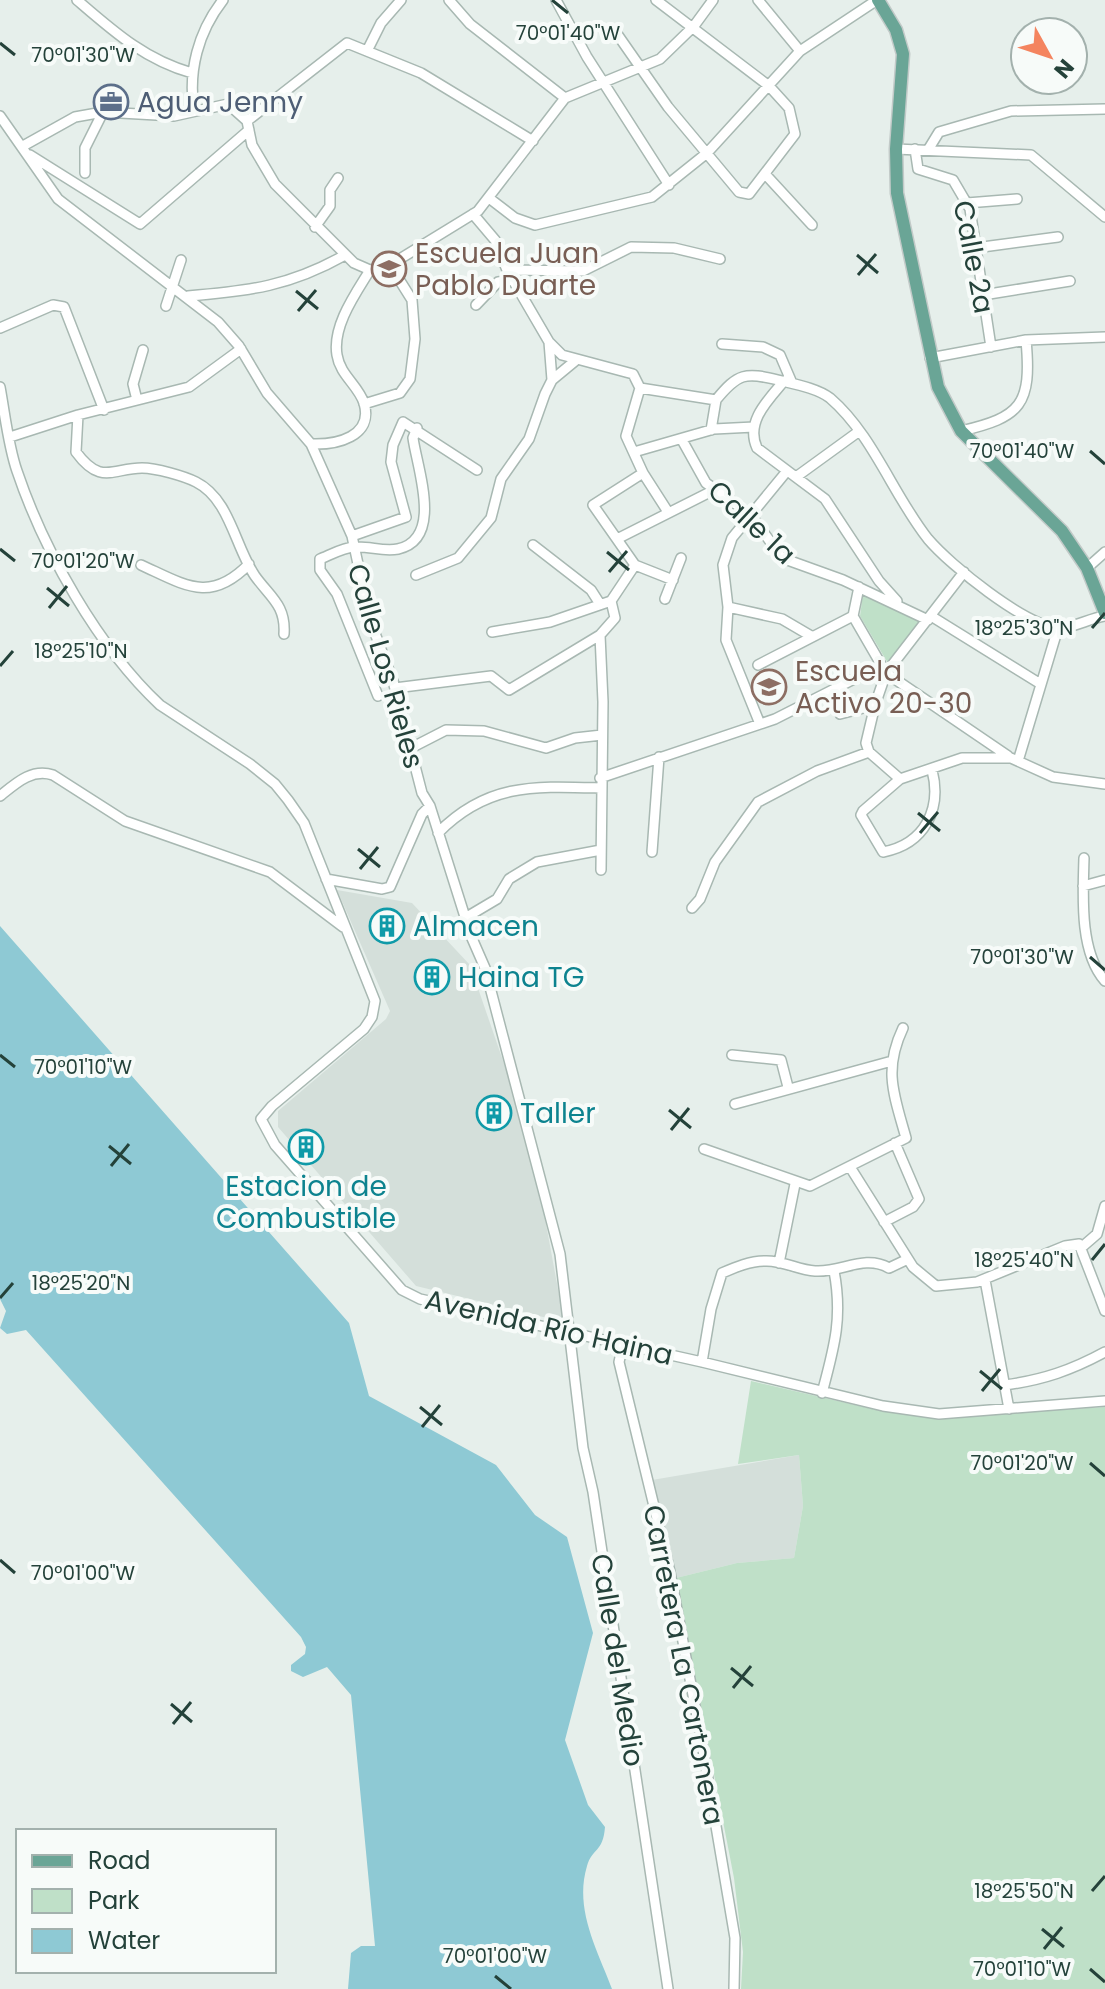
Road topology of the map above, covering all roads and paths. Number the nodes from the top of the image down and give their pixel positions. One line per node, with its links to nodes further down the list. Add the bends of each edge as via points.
1 (77, 0): 15 (street, via 137,48 164,65)
2 (223, 0): 15 (street, via 205,27)
3 (401, 0): 12 (street)
4 (449, 0): 18 (street, via 470,24)
5 (556, 0): 16 (street)
6 (656, 0): 10 (street)
7 (713, 0): 10 (street)
8 (758, 0): 13 (street)
9 (877, 0): 13 (street); 25 (main road, via 896,30 903,54)
10 (694, 26): 14 (street); 17 (street)
11 (615, 31): 14 (street)
12 (367, 51): 23 (street, via 345,43); 24 (street, via 421,73)
13 (800, 51): 17 (street)
14 (644, 68): 16 (street); 29 (street)
15 (192, 73): 20 (street)
16 (604, 81): 18 (street); 33 (street)
17 (769, 86): 29 (street); 31 (street, via 789,108 795,134)
18 (565, 98): 24 (street)
19 (1105, 109): 28 (street, via 1011,111 939,132)
20 (194, 110): 21 (street, via 174,116); 23 (street, via 228,104)
21 (103, 112): 27 (street, via 75,117); 30 (street, via 85,148)
22 (0, 116): 27 (street, Calle Los Rieles)
23 (248, 125): 27 (street, via 140,224); 40 (street, via 252,145 275,184)
24 (533, 141): 34 (street)
25 (896, 149): 26 (street); 63 (main road, via 897,193)
26 (915, 149): 28 (street); 36 (street, Calle 2a, via 918,169 953,180)
27 (25, 150): 50 (street, Calle Los Rieles, via 58,199)
28 (928, 150): 38 (street, via 1031,155)
29 (707, 153): 31 (street, via 744,195); 33 (street)
30 (85, 173)
31 (766, 175): 39 (street)
32 (338, 178): 40 (street, via 330,190 330,206)
33 (669, 185): 34 (street, via 646,199 535,225 515,218)
34 (489, 198): 37 (street)
35 (1017, 199): 36 (street)
36 (967, 203): 42 (street, Calle 2a)
37 (473, 214): 46 (street); 48 (street, via 495,240)
38 (1105, 217)
39 (812, 225)
40 (315, 227): 43 (street)
41 (1058, 237): 42 (street)
42 (975, 248): 51 (street, Calle 2a)
43 (345, 255): 47 (street); 52 (street, via 257,291)
44 (720, 259): 48 (street, via 674,248 631,247 583,271)
45 (181, 260): 50 (street)
46 (390, 265): 47 (street); 73 (street, via 412,300 410,379 400,393)
47 (370, 270): 73 (street, via 348,305 336,353)
48 (510, 275): 53 (street); 58 (street)
49 (1070, 281): 51 (street)
50 (174, 286): 52 (street, Calle Los Rieles); 54 (street)
51 (983, 295): 60 (street, Calle 2a)
52 (188, 296): 61 (street, Calle Los Rieles)
53 (476, 305)
54 (166, 306)
55 (0, 328): 74 (street, via 53,305 64,307)
56 (1105, 337): 57 (street)
57 (1026, 340): 60 (street); 79 (street, via 1028,366 1019,406 997,422)
58 (549, 342): 65 (street); 67 (street)
59 (722, 344): 68 (street, via 763,347 780,355)
60 (991, 347): 63 (street)
61 (241, 349): 64 (street); 66 (street, Calle Los Rieles)
62 (143, 350): 71 (street, via 133,384)
63 (930, 358): 79 (main road)
64 (225, 361): 66 (street); 71 (street, via 189,387)
65 (575, 361): 67 (street); 70 (street, via 633,374)
66 (253, 373): 83 (street, Calle Los Rieles)
67 (552, 380): 102 (street, via 529,439 501,479 491,518 458,558)
68 (788, 382): 72 (street, via 745,374); 76 (street, via 760,412); 80 (street, via 828,396)
69 (0, 387): 81 (street, Avenida Río Haina)
70 (640, 388): 72 (street); 84 (street, via 626,436)
71 (137, 400): 74 (street)
72 (716, 400): 78 (street)
73 (364, 404): 83 (street, via 359,431 347,441)
74 (104, 410): 75 (street)
75 (78, 415): 81 (street); 97 (street, via 76,452 83,461 114,475 142,468 196,482 213,496)
76 (754, 427): 78 (street); 86 (street, via 757,448)
77 (417, 428): 85 (street); 93 (street, via 403,422 393,445 391,462 406,517); 93 (street, via 413,438 426,500 424,526 412,543 400,548)
78 (711, 430): 82 (street)
79 (961, 431): 100 (main road, via 1062,531)
80 (858, 432): 88 (street); 101 (street, via 921,530)
81 (10, 437): 142 (street, Avenida Río Haina, via 15,468 45,540 99,630 160,705 275,784 304,823)
82 (682, 440): 84 (street); 89 (street, Calle 1a)
83 (311, 444): 93 (street, Calle Los Rieles)
84 (634, 452): 87 (street)
85 (477, 470)
86 (787, 471): 88 (street); 91 (street)
87 (643, 473): 90 (street); 92 (street, via 593,505)
88 (796, 477): 108 (street, via 825,499 879,581)
89 (714, 490): 90 (street); 91 (street, Calle 1a)
90 (668, 512): 92 (street)
91 (751, 515): 104 (street, Calle 1a, via 782,558); 109 (street, via 726,549)
92 (617, 539): 99 (street)
93 (352, 541): 121 (street, Calle Los Rieles, via 370,620); 122 (street, via 320,559 320,570 337,594)
94 (533, 545): 107 (street, via 591,590)
95 (1105, 552): 100 (street)
96 (681, 558): 103 (street)
97 (249, 564): 98 (street, via 233,581 197,588); 115 (street, via 275,596 285,619)
98 (141, 565)
99 (635, 565): 103 (street); 106 (street)
100 (1087, 568): 110 (main road)
101 (964, 572): 112 (street); 113 (street, via 1033,620)
102 (416, 575)
103 (673, 580): 105 (street)
104 (859, 587): 108 (street, Calle 1a); 111 (street)
105 (665, 599)
106 (611, 601): 107 (street); 116 (street, via 615,618)
107 (600, 604): 114 (street, via 550,622)
108 (902, 606): 112 (street, Calle 1a)
109 (728, 607): 117 (street, via 782,619); 125 (street, via 726,640)
110 (1105, 614): 113 (street)
111 (853, 616): 117 (street); 119 (street)
112 (929, 618): 119 (street); 120 (street, Calle 1a)
113 (1058, 628): 120 (street)
114 (492, 632)
115 (284, 634)
116 (600, 635): 121 (street, via 509,690 491,676); 126 (street)
117 (811, 636): 118 (street)
118 (758, 665)
119 (886, 673): 123 (street); 125 (street, via 862,675); 130 (street)
120 (1039, 683): 130 (street)
121 (395, 688): 127 (street, Calle Los Rieles)
122 (378, 696)
123 (875, 705): 124 (street); 128 (street, via 866,743)
124 (840, 714)
125 (760, 724): 129 (street)
126 (602, 735): 127 (street, via 546,748 484,731 446,730); 133 (street)
127 (409, 749): 136 (street, Calle Los Rieles)
128 (869, 752): 132 (street); 145 (street, via 817,771 758,802 715,862)
129 (659, 757): 133 (street); 139 (street)
130 (1014, 759): 131 (street, via 962,758); 134 (street, via 1053,777)
131 (932, 770): 132 (street); 132 (street, via 937,792 933,811 916,838 883,852 861,815)
132 (900, 779)
133 (600, 783): 137 (street, via 502,791); 138 (street)
134 (1105, 784)
135 (0, 796): 147 (street, via 29,775 53,775 125,821 270,872)
136 (430, 806): 137 (street, Calle Los Rieles); 142 (street, via 390,887)
137 (438, 833): 146 (street, Calle Los Rieles)
138 (601, 850): 141 (street); 146 (street, via 537,862 509,879 497,899)
139 (652, 852)
140 (1084, 858): 144 (street)
141 (601, 870)
142 (326, 879): 147 (street, Avenida Río Haina)
143 (1105, 880): 144 (street)
144 (1083, 886): 148 (street, via 1087,930)
145 (692, 908)
146 (465, 918): 166 (street, Calle Los Rieles, via 485,968 532,1138 560,1254)
147 (343, 927): 166 (street, Avenida Río Haina, via 371,986 372,1017 272,1106 261,1119 266,1132 402,1290 420,1299)
148 (1105, 981)
149 (903, 1028): 151 (street)
150 (732, 1055): 152 (street, via 781,1060)
151 (892, 1061): 152 (street); 154 (street, via 889,1080 906,1138)
152 (788, 1087): 153 (street)
153 (735, 1104)
154 (895, 1143): 156 (street); 159 (street, via 919,1199)
155 (704, 1149): 157 (street)
156 (850, 1167): 157 (street, via 810,1186); 159 (street)
157 (795, 1184): 162 (street)
158 (1105, 1206): 160 (street, via 1097,1234)
159 (884, 1222): 161 (street)
160 (1083, 1249): 164 (street, via 1073,1243); 165 (street)
161 (908, 1259): 163 (street, via 889,1268 863,1262); 164 (street, via 936,1286)
162 (779, 1263): 163 (street); 169 (street, via 742,1264 722,1273)
163 (834, 1271): 171 (street, via 839,1316)
164 (985, 1280): 170 (street)
165 (1105, 1311)
166 (570, 1332): 167 (street, Avenida Río Haina); 174 (street, Calle del Medio, via 583,1448)
167 (623, 1344): 169 (street, Avenida Río Haina); 175 (street, Carretera La Cartonera, via 619,1362 670,1572 717,1828 735,1938)
168 (1105, 1352): 170 (street, via 1069,1371)
169 (702, 1362): 171 (street, Avenida Río Haina)
170 (1005, 1385): 173 (street)
171 (822, 1393): 173 (street, Avenida Río Haina, via 939,1414)
172 (1105, 1401): 173 (street, Avenida Río Haina)
173 (1009, 1409)
174 (668, 1989)
175 (734, 1989)

